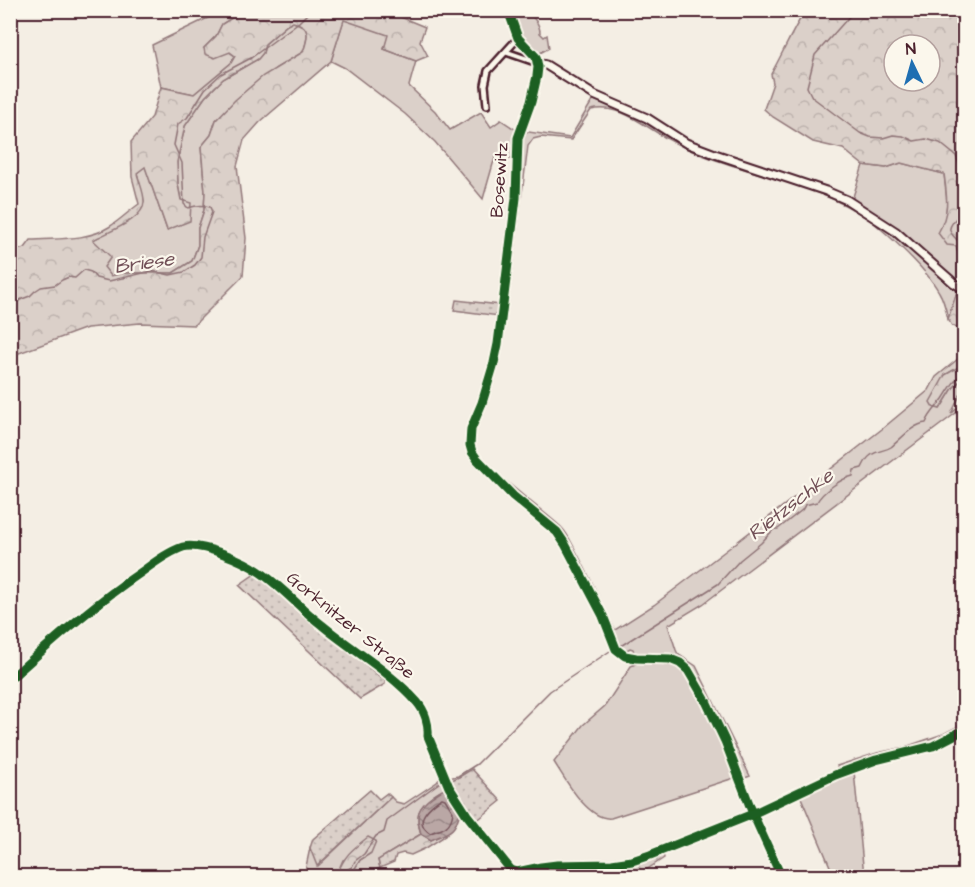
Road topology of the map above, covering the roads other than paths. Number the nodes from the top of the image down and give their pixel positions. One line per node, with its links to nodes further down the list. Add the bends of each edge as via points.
1 (508, 10): 2 (street)
2 (518, 38): 3 (street); 4 (street)
3 (506, 51): 4 (street); 5 (street, via 486,76)
4 (538, 63): 6 (street, via 686,142 847,200 895,231); 9 (street, Bosewitz, via 518,138 516,198 498,344 471,429 472,452 513,496 557,532 603,616 616,649 625,656 669,659 688,670 739,774)
5 (487, 105)
6 (964, 289)
7 (10, 679): 9 (street, Gorknitzer Straße, via 111,593 162,558 190,546 213,550 259,571 418,703 446,779 466,815 511,870 632,861)
8 (964, 730): 9 (street, Gorknitzer Straße, via 933,746 835,775)
9 (753, 814): 10 (street)
10 (782, 876)

